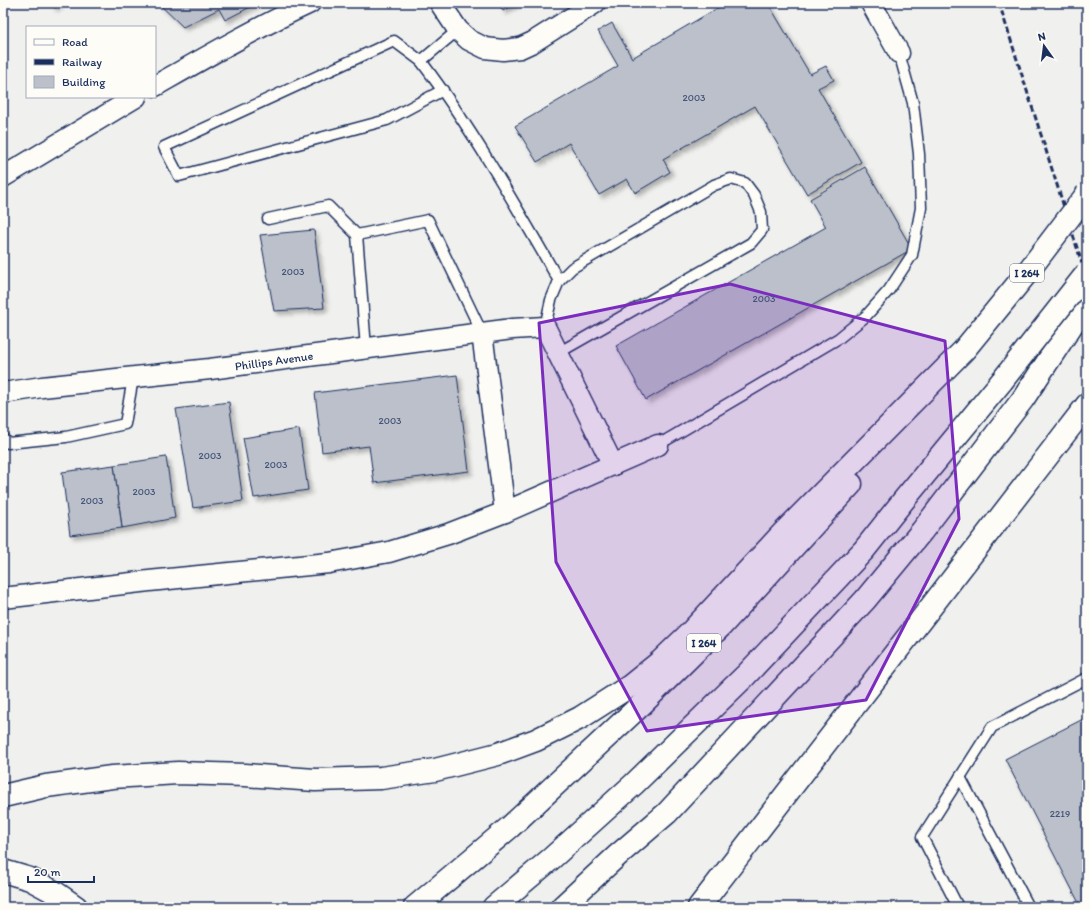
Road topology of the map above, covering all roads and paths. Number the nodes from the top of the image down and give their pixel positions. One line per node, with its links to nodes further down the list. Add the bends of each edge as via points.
1 (310, 3): 8 (street, via 227,45)
2 (440, 3): 5 (street)
3 (595, 3): 5 (street, via 520,48 485,48 469,40)
4 (871, 3): 6 (street)
5 (458, 30): 7 (lane)
6 (899, 53): 27 (lane, via 913,103 920,154 921,208 912,255 889,290 866,316 839,338)
7 (421, 61): 9 (lane); 9 (lane, via 394,41 164,147 179,176 387,120)
8 (156, 85)
9 (443, 90): 16 (lane)
10 (134, 98): 11 (street)
11 (3, 177)
12 (1087, 194): 21 (highway, I 264, bridge)
13 (268, 219): 14 (lane, via 328,206)
14 (357, 234): 19 (lane, via 428,220); 20 (lane)
15 (1087, 273): 37 (highway, bridge, via 864,550 746,675 634,784)
16 (559, 281): 18 (lane, via 551,300); 22 (lane, via 572,268 714,184 731,180 745,183 754,195 761,212 762,230 751,243)
17 (1087, 302): 38 (highway, via 1023,399 922,531 860,606 667,813)
18 (545, 327): 19 (street, Phillips Avenue); 22 (street)
19 (482, 333): 20 (street, Phillips Avenue); 29 (street)
20 (366, 348): 23 (street, Phillips Avenue)
21 (964, 350): 33 (highway, via 789,527 661,662 630,686 580,718 536,740 498,754 435,770 381,778 315,780 178,773 112,777 46,786); 36 (highway, I 264, via 882,450 721,626 643,703 516,821)
22 (558, 353): 28 (street)
23 (133, 378): 24 (street, Phillips Avenue); 26 (lane, via 125,424 66,437 8,443)
24 (3, 393)
25 (1087, 405): 39 (highway)
26 (3, 438)
27 (658, 445): 28 (street)
28 (613, 465): 29 (street)
29 (505, 512): 30 (street, via 448,534 389,552 329,564 156,580)
30 (3, 598)
31 (1087, 678): 32 (lane, via 992,727)
32 (960, 777): 40 (lane, via 922,837); 41 (lane)
33 (3, 796)
34 (3, 871): 35 (highway, via 37,882)
35 (76, 907)
36 (415, 907)
37 (494, 907)
38 (562, 907)
39 (699, 907)
40 (958, 907)
41 (1029, 907)

